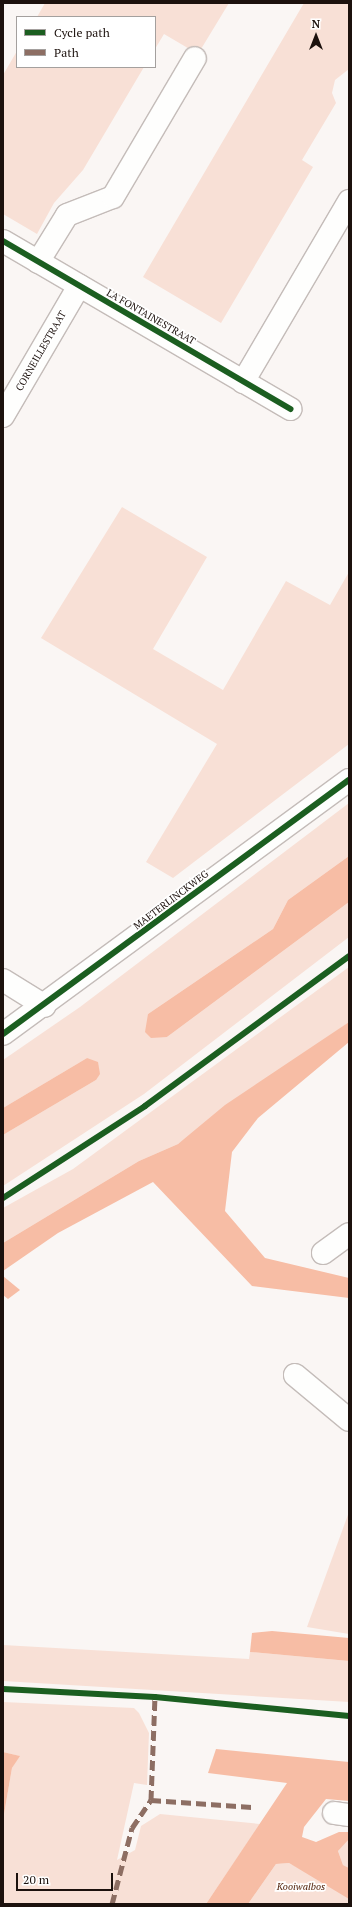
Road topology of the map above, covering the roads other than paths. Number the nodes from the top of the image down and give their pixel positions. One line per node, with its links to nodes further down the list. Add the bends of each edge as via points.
1 (195, 58): 4 (street, via 113,197 67,215)
2 (349, 201): 6 (street)
3 (3, 241): 4 (street, LA FONTAINESTRAAT)
4 (38, 262): 5 (street, LA FONTAINESTRAAT)
5 (79, 286): 6 (street, LA FONTAINESTRAAT); 8 (street, CORNEILLESTRAAT)
6 (243, 382): 7 (street, LA FONTAINESTRAAT)
7 (290, 409)
8 (3, 416)
9 (349, 780): 11 (street, MAETERLINCKWEG)
10 (3, 980): 11 (street)
11 (45, 1006): 12 (street, MAETERLINCKWEG)
12 (3, 1034)
13 (349, 1234): 14 (street)
14 (323, 1253)
15 (295, 1376): 16 (street, via 341,1417)
16 (349, 1420)

